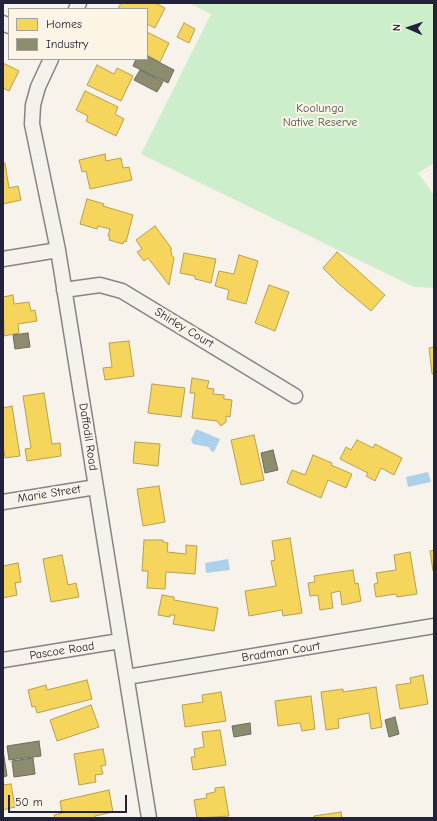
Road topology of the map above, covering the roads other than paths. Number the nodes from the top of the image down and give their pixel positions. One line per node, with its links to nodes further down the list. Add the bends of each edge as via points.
1 (51, 60): 2 (street, Daffodil Road, via 38,87 33,105 32,124)
2 (58, 250): 3 (street); 4 (street, Daffodil Road)
3 (3, 259)
4 (64, 290): 5 (street, Shirley Court, via 100,285 122,290); 6 (street, Daffodil Road)
5 (296, 396)
6 (96, 487): 7 (street, Marie Street); 9 (street, Daffodil Road)
7 (3, 502)
8 (434, 626): 11 (street, Bradman Court)
9 (120, 641): 10 (street, Pascoe Road); 11 (street, Daffodil Road)
10 (3, 660)
11 (127, 677): 12 (street, Daffodil Road)
12 (149, 818)

